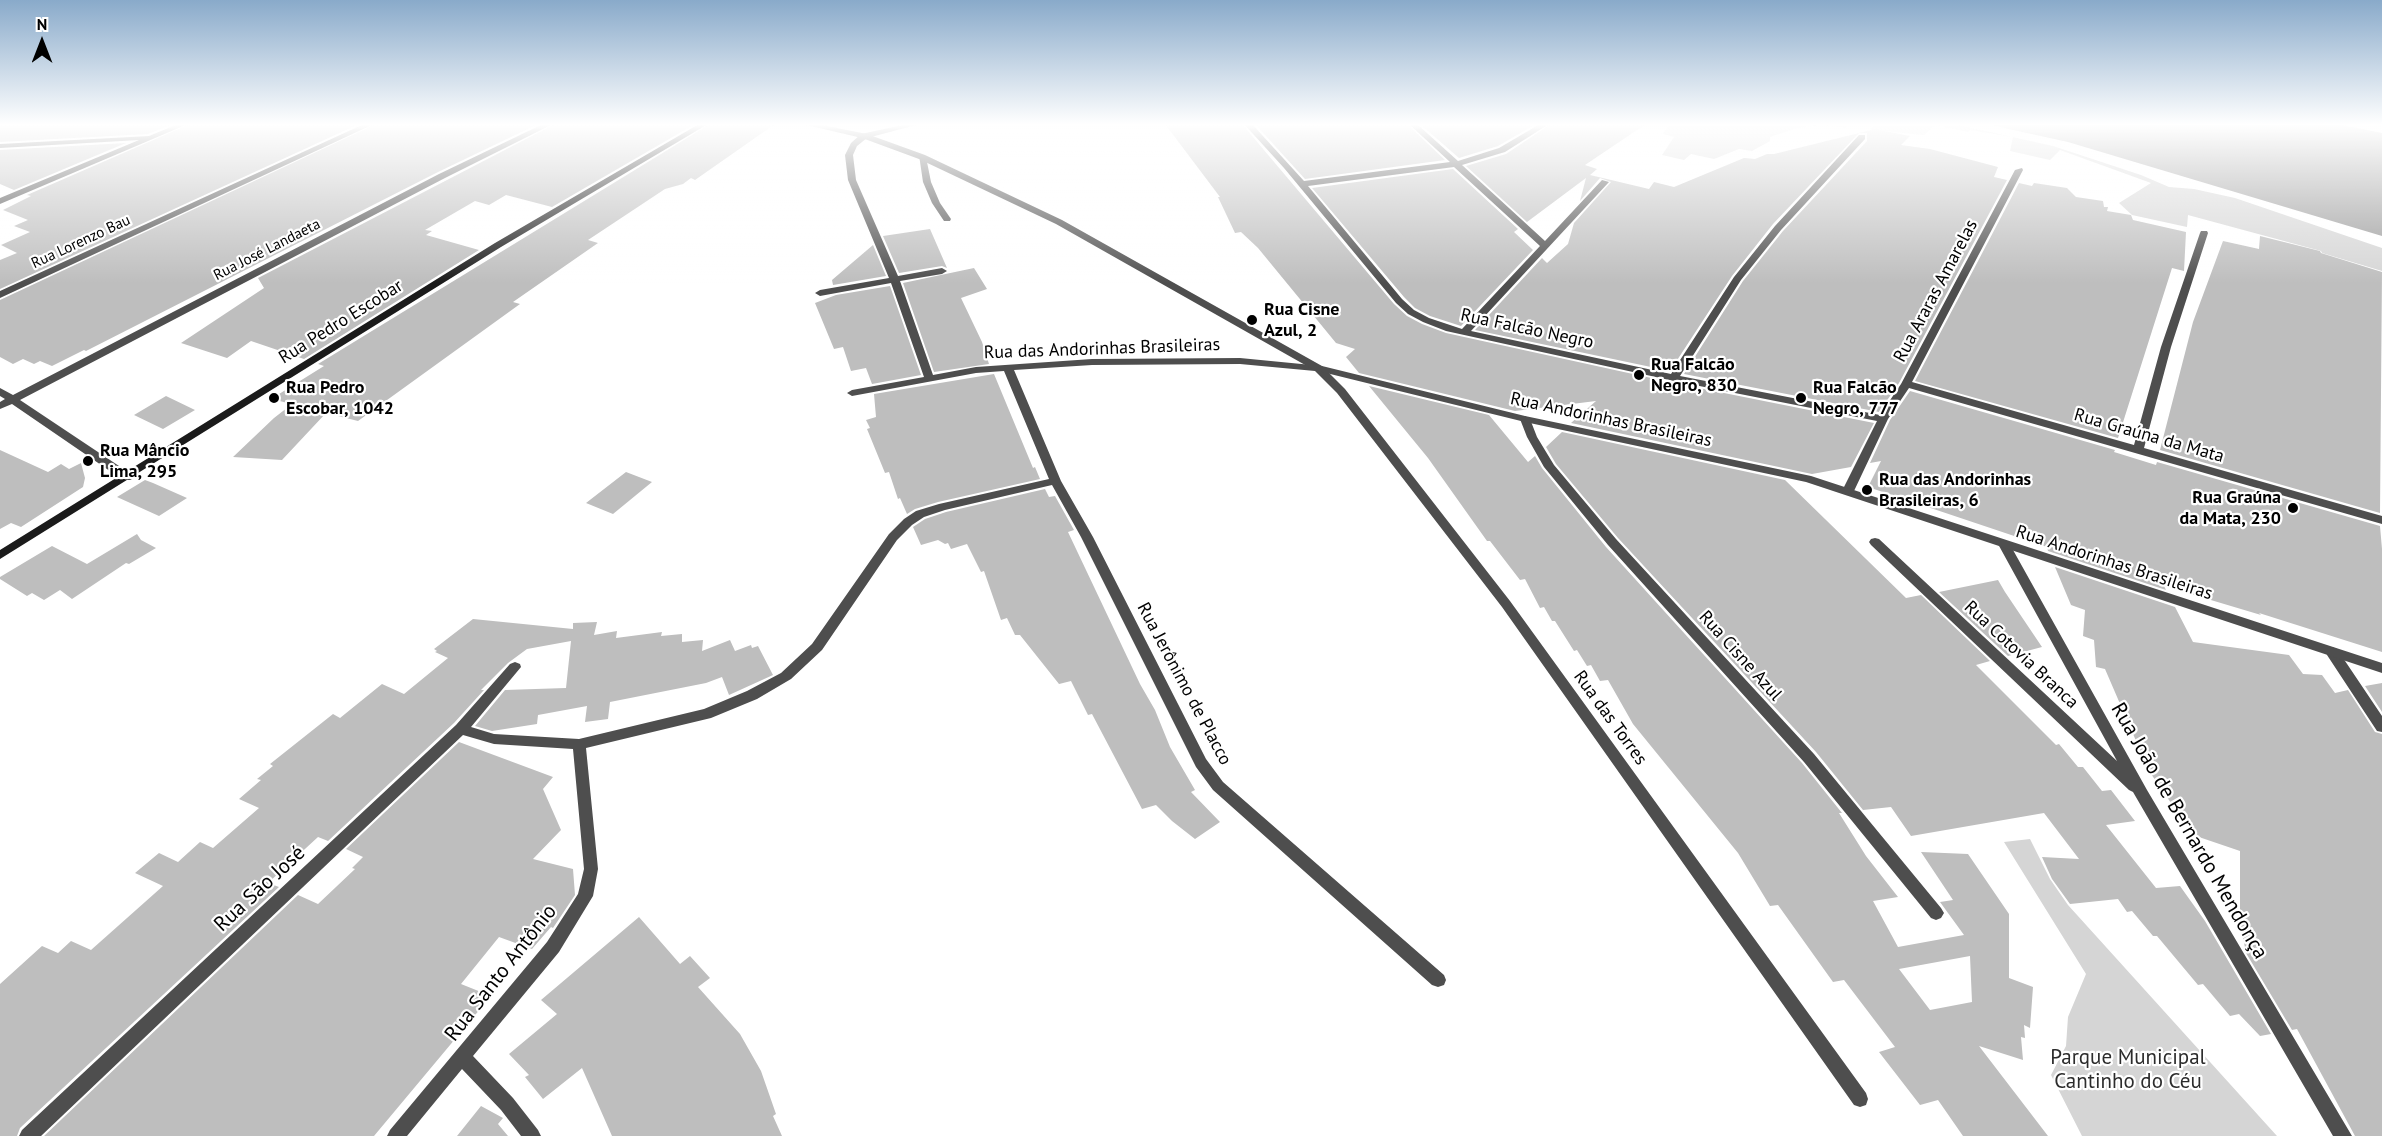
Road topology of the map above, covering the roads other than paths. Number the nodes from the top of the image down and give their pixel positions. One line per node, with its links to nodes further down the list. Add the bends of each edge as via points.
1 (58, 177): 15 (street)
2 (255, 177): 22 (street, Rua Lorenzo Bau)
3 (440, 177): 31 (street, Rua José Landaeta)
4 (614, 177): 36 (main road, Rua Pedro Escobar)
5 (852, 177): 20 (street)
6 (926, 177): 16 (street)
7 (964, 177): 25 (street, Rua Andorinhas Brasileiras, via 1059,222)
8 (1296, 177): 14 (street, Rua Falcão Negro)
9 (1356, 177): 14 (street)
10 (1470, 177): 18 (street)
11 (1825, 177): 27 (street, via 1737,279)
12 (2015, 177): 28 (street, Rua Araras Amarelas)
13 (1605, 183): 18 (street)
14 (1302, 184): 23 (street, Rua Falcão Negro, via 1399,301 1426,320)
15 (0, 201)
16 (947, 219)
17 (2204, 233): 35 (street, via 2166,346)
18 (1545, 246): 23 (street)
19 (942, 270): 20 (street)
20 (895, 280): 21 (street); 26 (street)
21 (820, 293)
22 (0, 295)
23 (1464, 332): 27 (street, Rua Falcão Negro)
24 (1007, 367): 25 (street, Rua das Andorinhas Brasileiras, via 1240,361); 26 (street, Rua das Andorinhas Brasileiras); 37 (street, Rua Jerônimo de Placco)
25 (1318, 368): 33 (street, Rua Andorinhas Brasileiras); 53 (street, Rua das Torres, via 1341,391 1506,604)
26 (929, 377): 30 (street, Rua das Andorinhas Brasileiras)
27 (1674, 378): 34 (street, Rua Falcão Negro)
28 (1906, 384): 34 (street, Rua Araras Amarelas); 35 (street, Rua Graúna da Mata)
29 (0, 391): 31 (street)
30 (852, 393)
31 (13, 400): 32 (street, Rua José Landaeta); 36 (street)
32 (0, 406)
33 (1525, 418): 38 (street, Rua Andorinhas Brasileiras); 50 (street, Rua Cisne Azul, via 1550,467 1612,542 1809,758)
34 (1883, 419): 38 (street, Rua Araras Amarelas)
35 (2138, 450): 39 (street, Rua Graúna da Mata)
36 (127, 477): 42 (main road, Rua Pedro Escobar)
37 (1055, 481): 48 (street, via 943,507 908,522 893,537 817,647 786,676 752,695 706,714); 51 (street, Rua Jerônimo de Placco, via 1201,763 1218,786)
38 (1848, 491): 41 (street, Rua Andorinhas Brasileiras)
39 (2382, 520)
40 (1875, 542): 49 (street, Rua Cotovia Branca)
41 (2004, 544): 43 (street, Rua Andorinhas Brasileiras); 49 (street, Rua João de Bernardo Mendonça)
42 (0, 555)
43 (2332, 652): 45 (street, Rua Andorinhas Brasileiras); 46 (street)
44 (515, 667): 47 (street, Rua São José)
45 (2382, 668)
46 (2382, 727)
47 (461, 729): 48 (street, via 494,739); 54 (street, Rua São José)
48 (579, 744): 52 (street, Rua Santo Antônio, via 591,869 585,896 553,947)
49 (2142, 794): 57 (street, Rua João de Bernardo Mendonça)
50 (1936, 914)
51 (1438, 980)
52 (462, 1057): 55 (street, Rua Santo Antônio); 56 (street)
53 (1860, 1099)
54 (28, 1136)
55 (396, 1136)
56 (532, 1136)
57 (2343, 1136)

